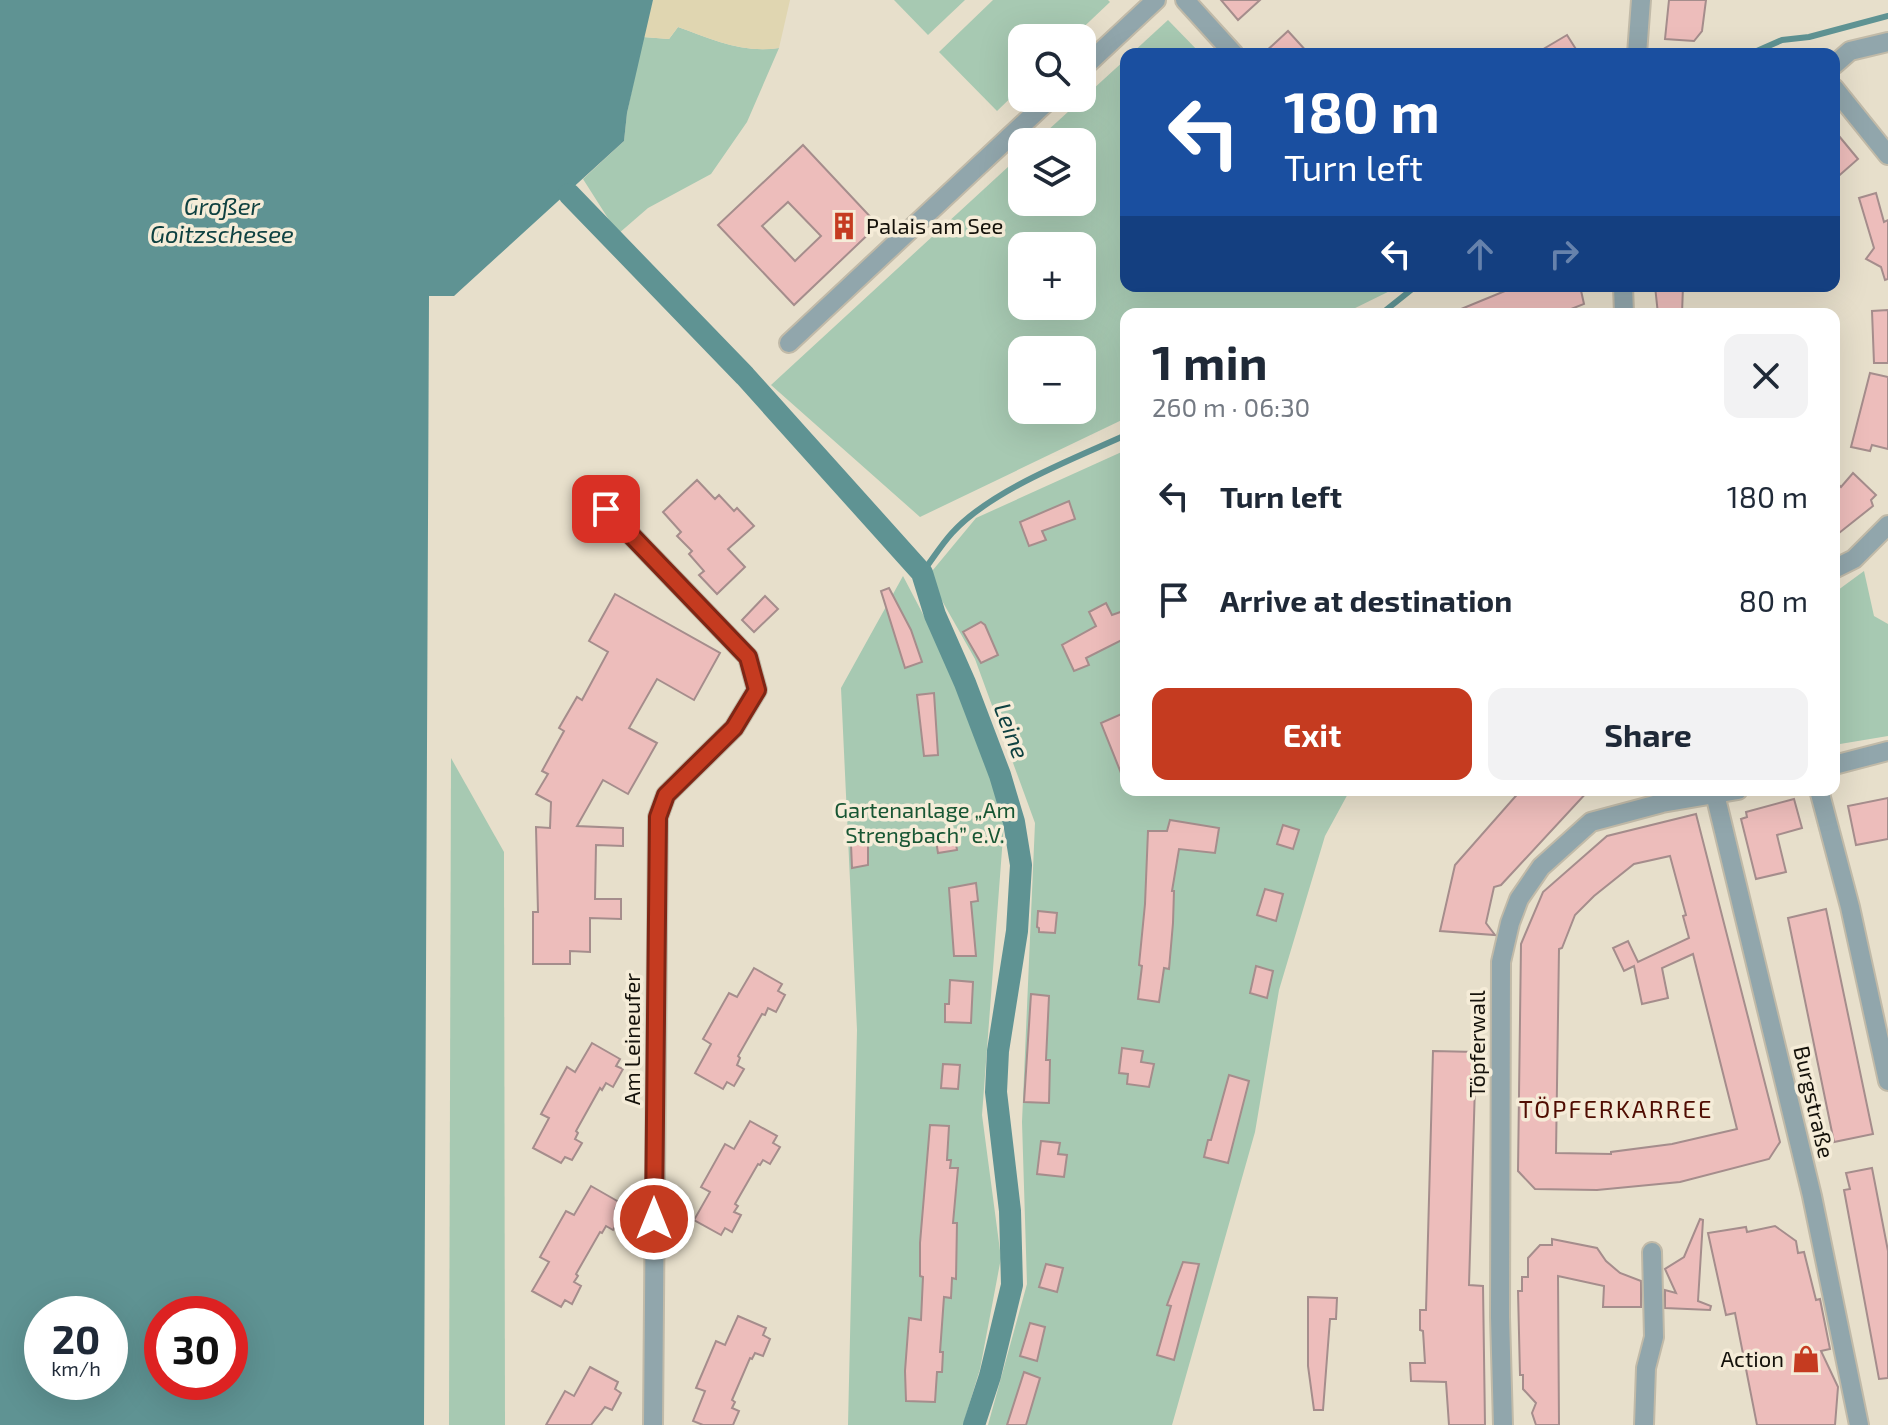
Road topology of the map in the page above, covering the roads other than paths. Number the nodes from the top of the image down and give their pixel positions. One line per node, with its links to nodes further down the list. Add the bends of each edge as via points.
1 (1156, 0): 7 (street)
2 (1185, 0): 5 (street)
3 (1641, 0): 6 (street)
4 (1888, 42): 8 (street, via 1850,51)
5 (1229, 48)
6 (1637, 48)
7 (1096, 56)
8 (1840, 60)
9 (1840, 95): 11 (street)
10 (1036, 112): 12 (street)
11 (1888, 155)
12 (789, 343)
13 (606, 509): 23 (street, Am Leineufer, via 748,657 757,690 734,728 666,795 658,817)
14 (1888, 525): 15 (street)
15 (1840, 566)
16 (1888, 751): 17 (street)
17 (1840, 763)
18 (1695, 796): 24 (street, Töpferwall, via 1591,822 1541,867 1510,923 1501,962)
19 (1716, 796): 26 (street, Burgstraße, via 1812,1196)
20 (1821, 796): 21 (street)
21 (1888, 1081)
22 (1652, 1252): 25 (street, via 1654,1337 1646,1368)
23 (653, 1425)
24 (1503, 1425)
25 (1644, 1425)
26 (1859, 1425)

